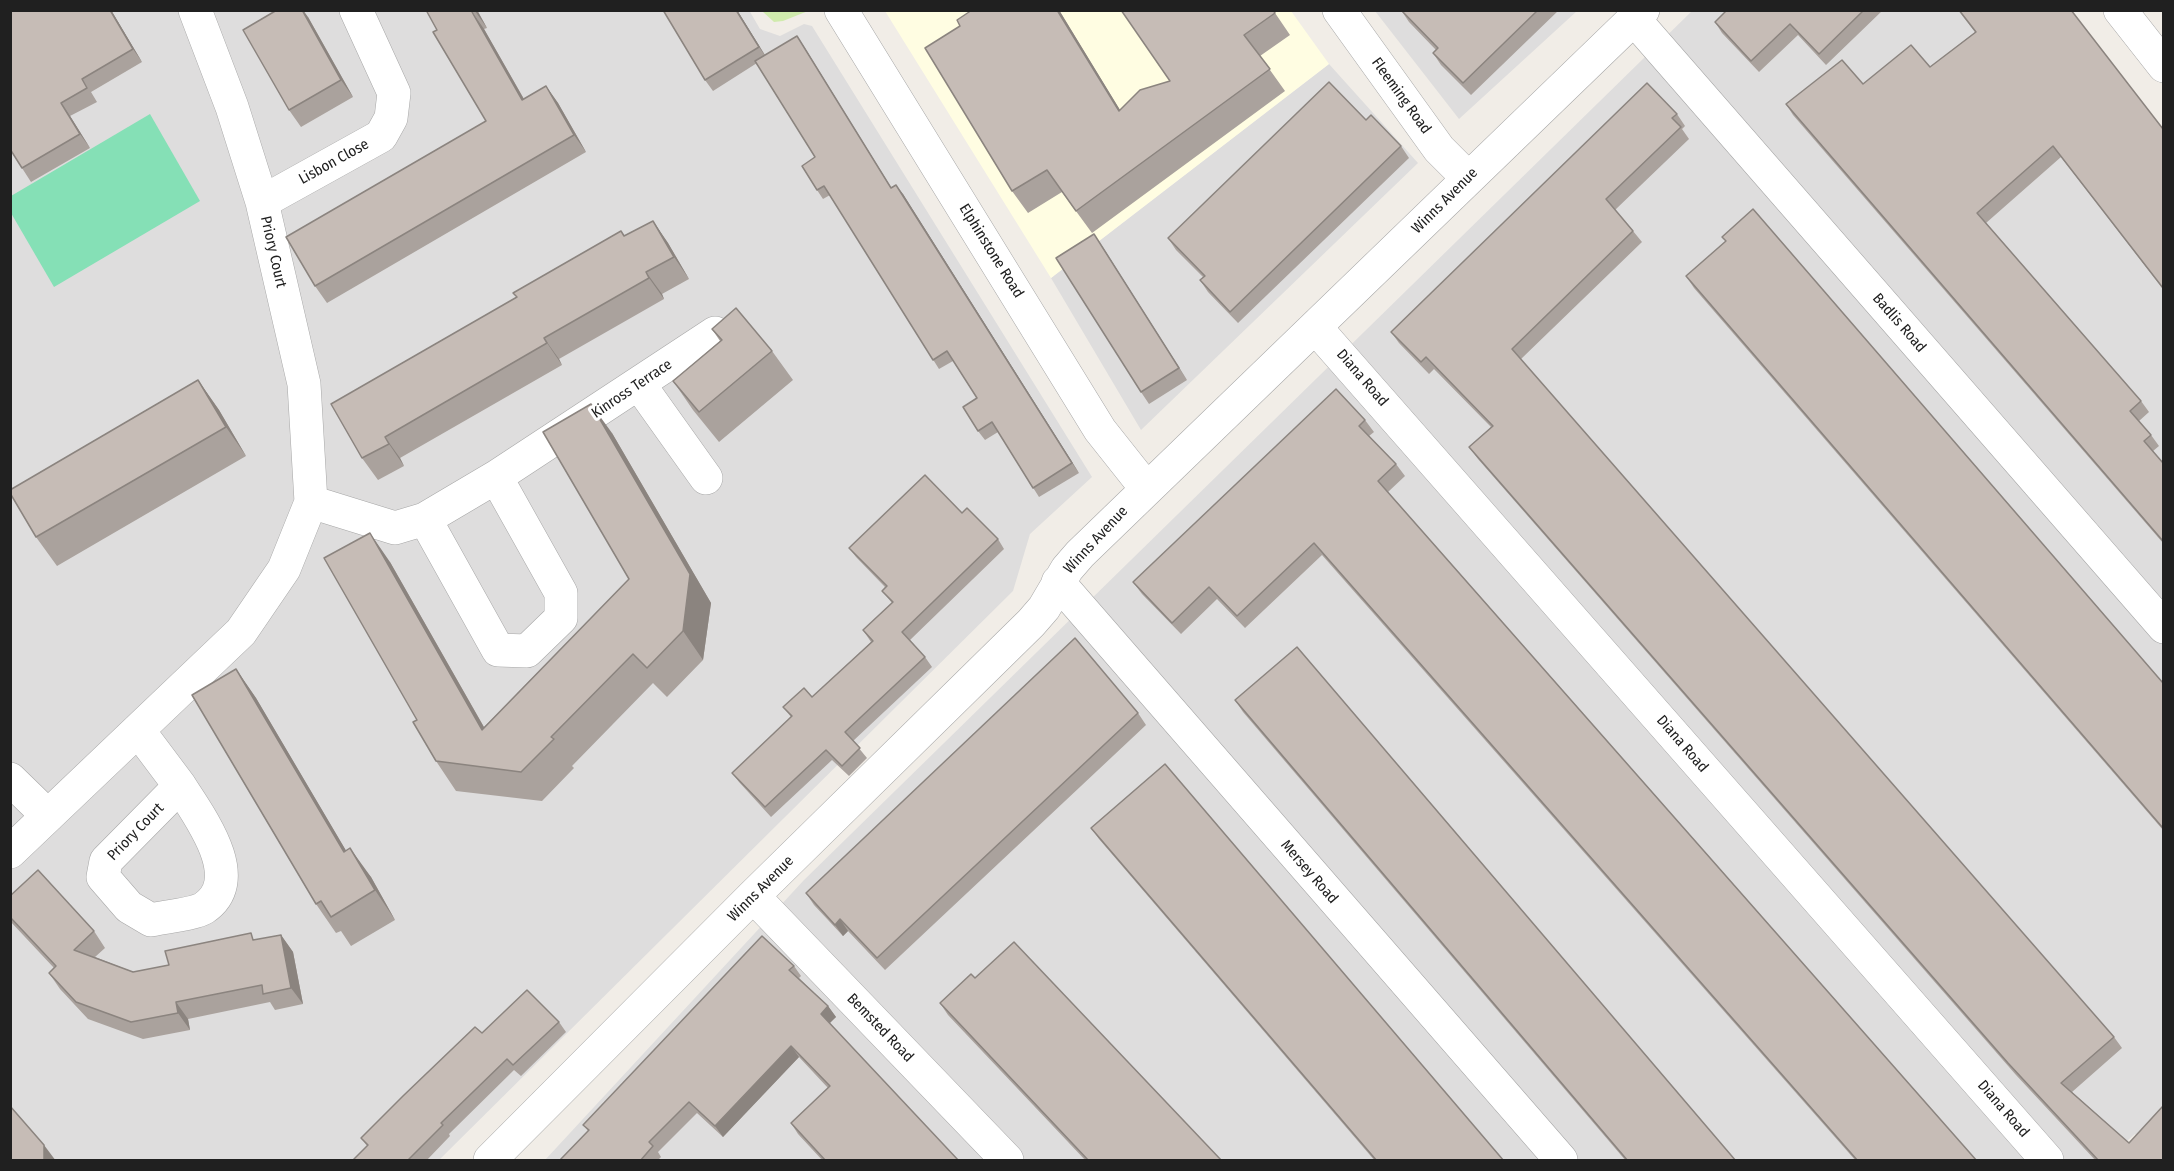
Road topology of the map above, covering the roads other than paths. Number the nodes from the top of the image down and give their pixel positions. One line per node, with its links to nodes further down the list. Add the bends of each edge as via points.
1 (195, 10): 9 (street, Priory Court)
2 (356, 10): 9 (street, Lisbon Close, via 394,93 391,118 381,136)
3 (841, 10): 15 (street, Elphinstone Road, via 1100,430)
4 (1339, 10): 8 (street, Fleeming Road, via 1439,149)
5 (2120, 10): 7 (street)
6 (1639, 15): 8 (street, Winns Avenue); 19 (street, Badlis Road)
7 (2163, 66)
8 (1468, 178): 10 (street, Winns Avenue)
9 (262, 202): 16 (street, Priory Court, via 304,384)
10 (1316, 328): 15 (street, Winns Avenue); 29 (street, Diana Road)
11 (715, 333): 12 (street, Kinross Terrace)
12 (639, 384): 13 (street, Kinross Terrace); 14 (street)
13 (496, 477): 17 (street, Kinross Terrace); 17 (street, via 561,593 561,618 527,651 498,650)
14 (706, 478)
15 (1146, 488): 18 (street, Winns Avenue, via 1080,554)
16 (310, 502): 17 (street, via 395,528); 20 (street, Priory Court, via 284,569 241,632)
17 (425, 519)
18 (1058, 582): 25 (street, Winns Avenue, via 1031,623); 28 (street, Mersey Road)
19 (2163, 627)
20 (138, 730): 22 (street); 23 (street, Priory Court)
21 (10, 779): 23 (street)
22 (180, 786)
23 (48, 816): 24 (street, Priory Court)
24 (10, 852)
25 (753, 896): 26 (street, Winns Avenue); 27 (street, Bemsted Road)
26 (490, 1161)
27 (1007, 1161)
28 (1561, 1161)
29 (2048, 1161)

